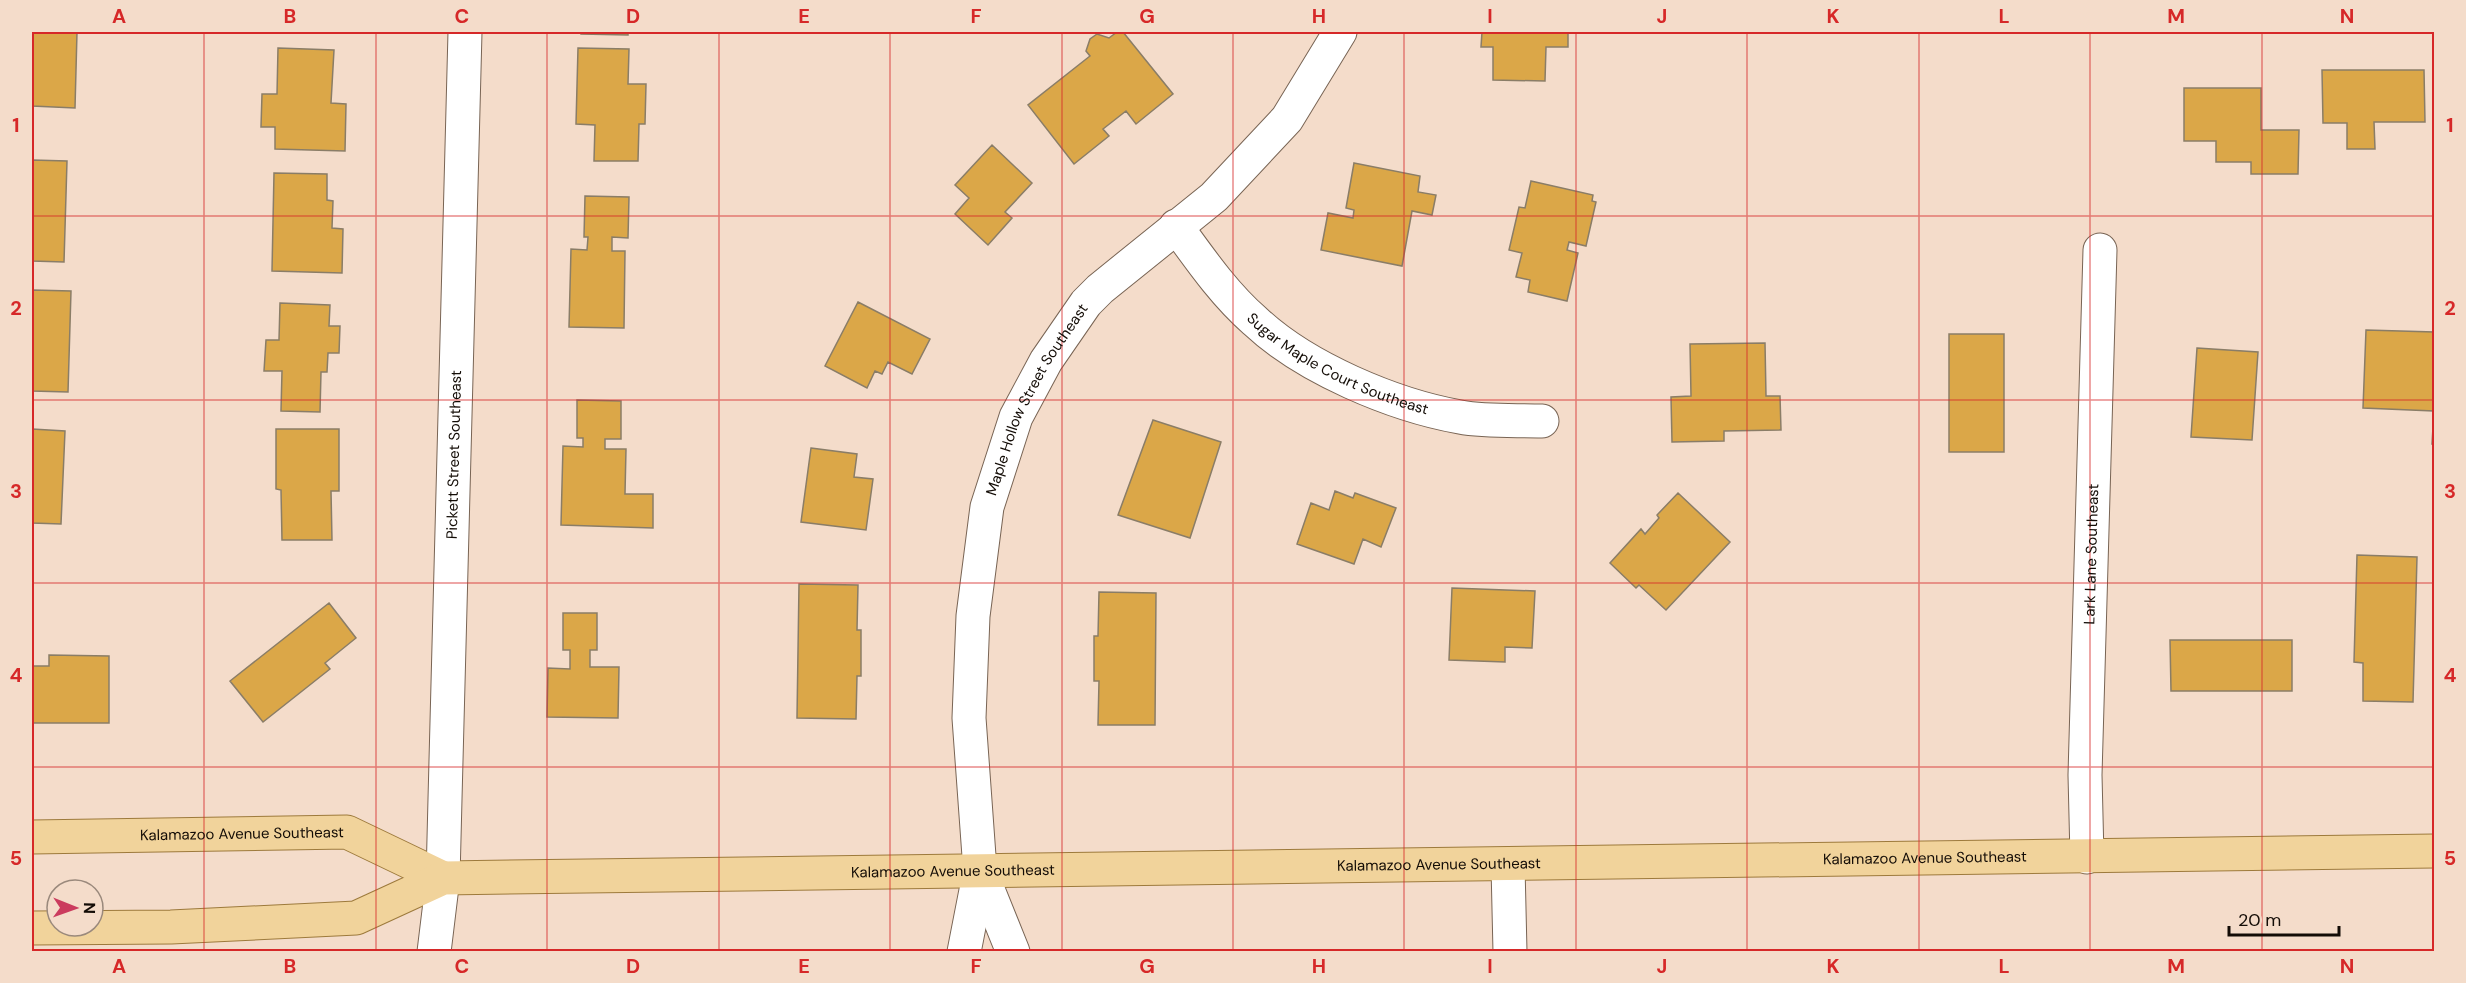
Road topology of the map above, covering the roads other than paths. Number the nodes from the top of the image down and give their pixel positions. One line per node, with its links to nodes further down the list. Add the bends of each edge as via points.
1 (465, 32): 11 (street, Pickett Street Southeast)
2 (1340, 32): 3 (street, Maple Hollow Street Southeast, via 1287,119 1214,197)
3 (1176, 226): 5 (street, Sugar Maple Court Southeast, via 1204,265 1255,322 1329,372 1410,405 1461,418); 10 (street, Maple Hollow Street Southeast, via 1086,303 1046,361 1016,417 1004,450 987,507 973,616 969,718)
4 (2100, 250): 8 (street, Lark Lane Southeast, via 2085,775)
5 (1542, 421)
6 (32, 837): 11 (main road, Kalamazoo Avenue Southeast, via 347,832)
7 (2434, 851): 8 (main road, Kalamazoo Avenue Southeast)
8 (2087, 857): 9 (main road, Kalamazoo Avenue Southeast)
9 (1508, 866): 10 (main road, Kalamazoo Avenue Southeast); 16 (street)
10 (980, 870): 11 (main road, Kalamazoo Avenue Southeast); 14 (street); 15 (street)
11 (442, 878): 12 (main road, Kalamazoo Avenue Southeast, via 356,918 171,927); 13 (street, Pickett Street Southeast)
12 (32, 928)
13 (434, 951)
14 (964, 951)
15 (1013, 951)
16 (1510, 951)

